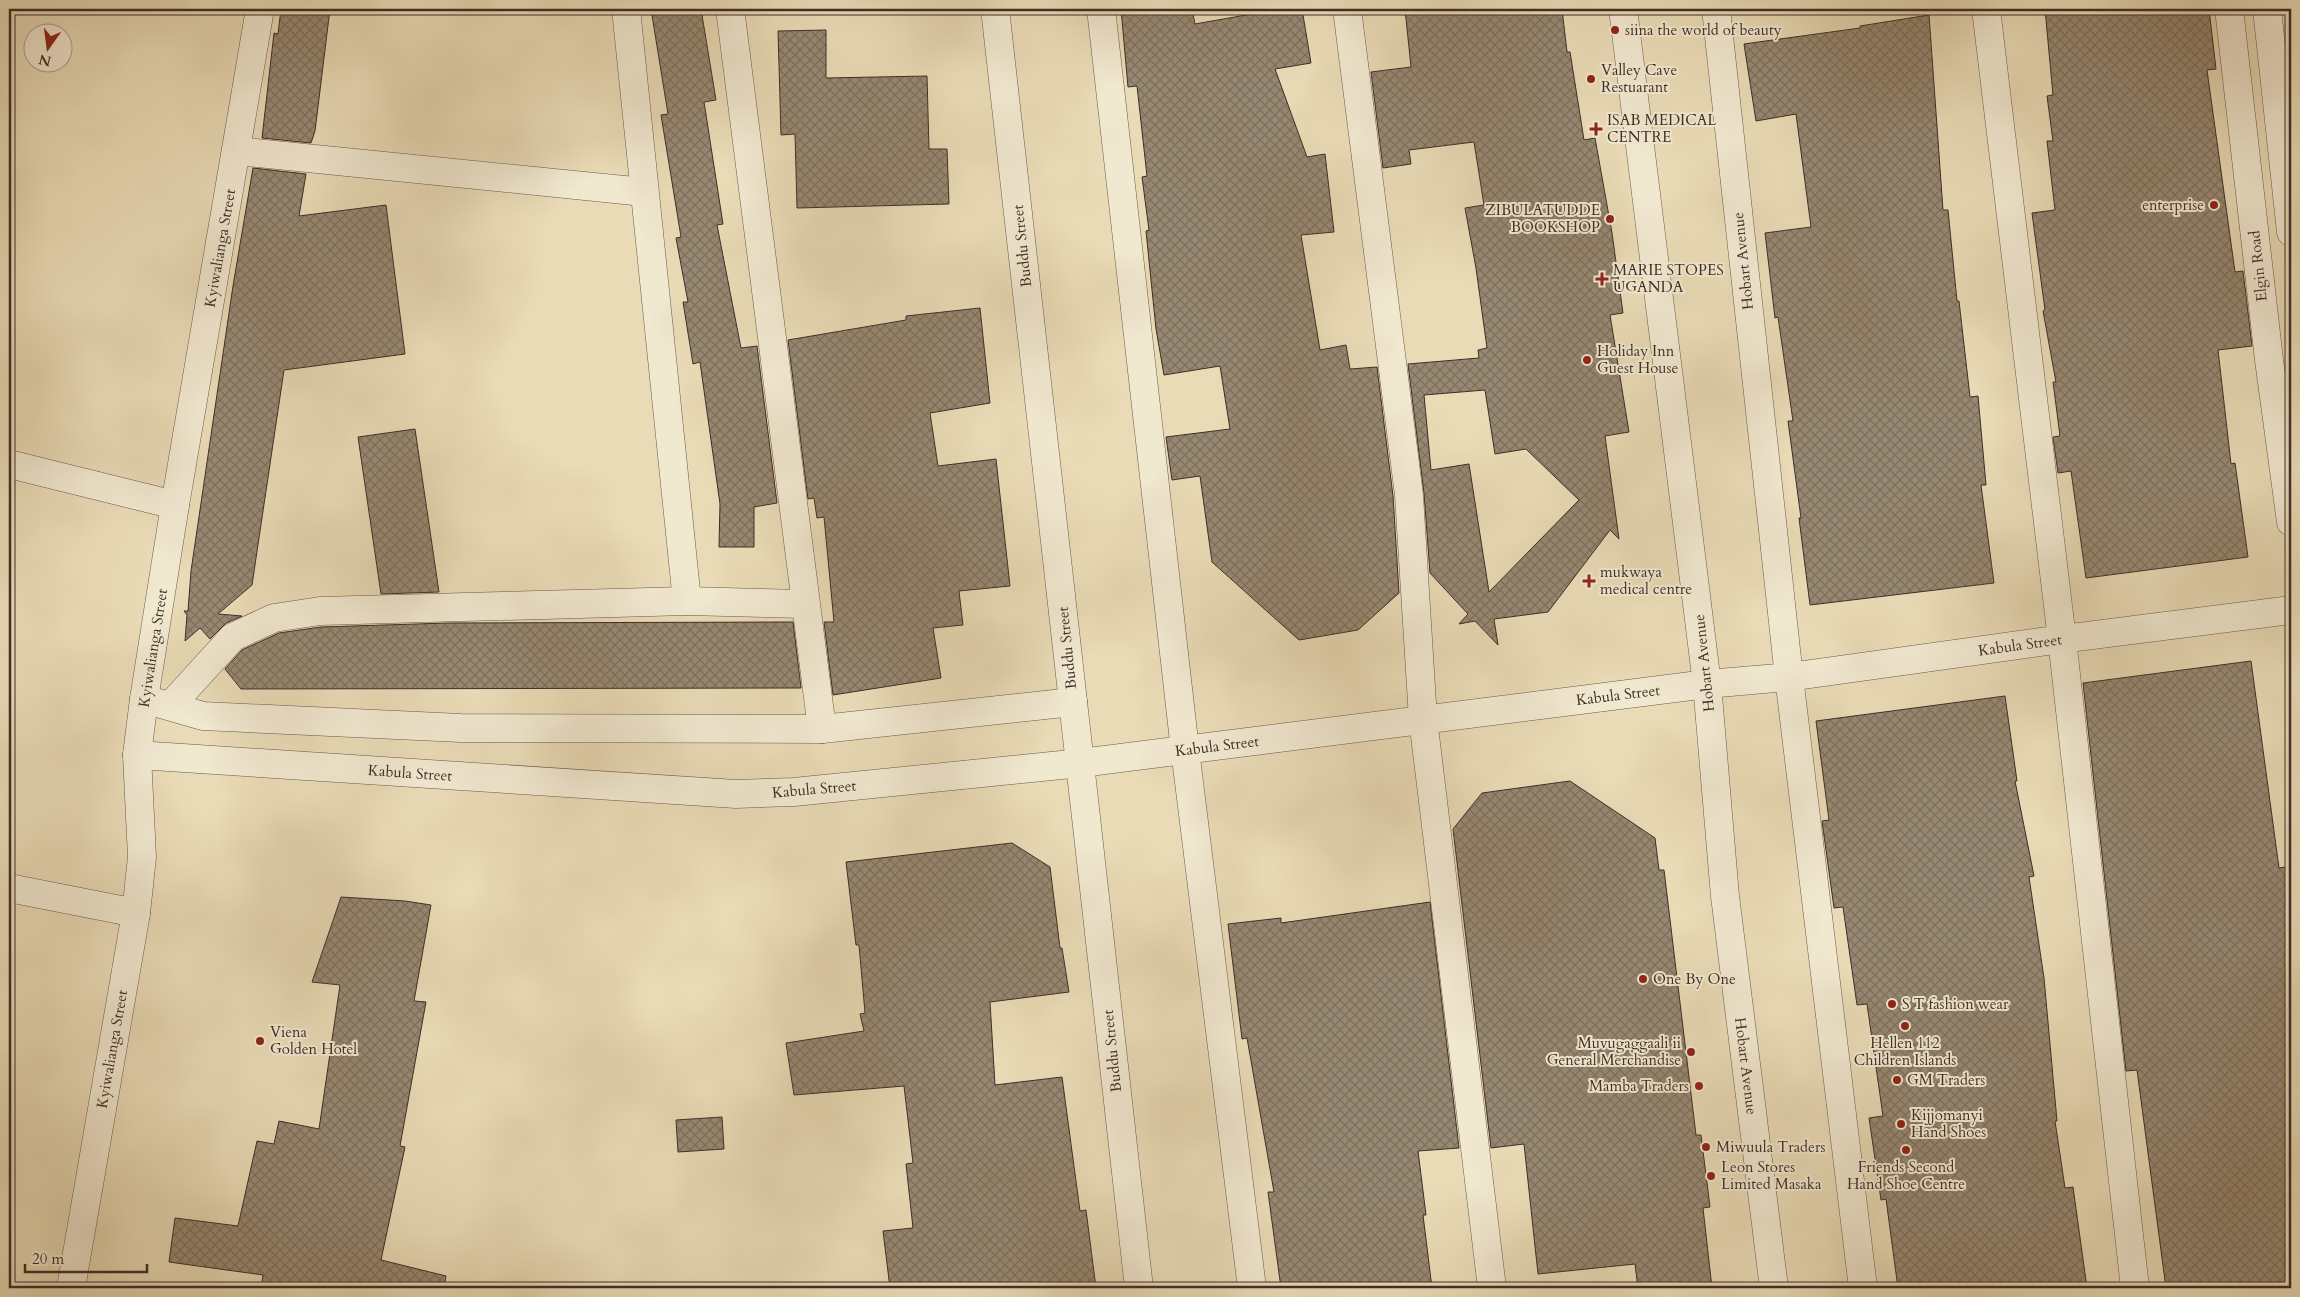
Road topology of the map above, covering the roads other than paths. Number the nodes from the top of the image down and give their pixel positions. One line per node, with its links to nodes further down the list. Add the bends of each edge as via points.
1 (260, 9): 12 (street, Kyiwalianga Street)
2 (626, 9): 13 (street)
3 (730, 9): 19 (street)
4 (995, 9): 24 (street, Buddu Street)
5 (1101, 9): 28 (street)
6 (1347, 9): 26 (street, via 1409,495)
7 (1623, 9): 23 (street, Hobart Avenue)
8 (1716, 9): 22 (street, Hobart Avenue)
9 (1986, 9): 21 (street)
10 (2229, 9): 17 (street, Elgin Road)
11 (2267, 9): 14 (street)
12 (237, 151): 13 (street); 16 (street, Kyiwalianga Street)
13 (644, 192): 18 (street)
14 (2291, 232)
15 (9, 464): 16 (street)
16 (175, 505): 25 (street, Kyiwalianga Street)
17 (2291, 522)
18 (687, 601): 19 (street); 25 (street, via 320,611 274,618 233,637)
19 (805, 604): 27 (street)
20 (2291, 610): 21 (street, Kabula Street)
21 (2062, 639): 22 (street, Kabula Street); 39 (street)
22 (1789, 677): 23 (street, Kabula Street); 38 (street, Hobart Avenue)
23 (1707, 684): 26 (street, Kabula Street); 37 (street, Hobart Avenue, via 1725,896)
24 (1074, 702): 27 (street); 30 (street, Buddu Street)
25 (157, 703): 27 (street, via 203,716 461,728); 29 (street, Kyiwalianga Street)
26 (1423, 719): 28 (street, Kabula Street); 36 (street)
27 (822, 729)
28 (1185, 750): 30 (street, Kabula Street); 35 (street)
29 (137, 755): 30 (street, Kabula Street, via 736,794 794,792); 32 (street, Kyiwalianga Street, via 142,857)
30 (1081, 764): 34 (street, Buddu Street)
31 (9, 888): 32 (street)
32 (136, 913): 33 (street, Kyiwalianga Street)
33 (71, 1288)
34 (1139, 1288)
35 (1252, 1288)
36 (1492, 1288)
37 (1774, 1288)
38 (1863, 1288)
39 (2134, 1288)

